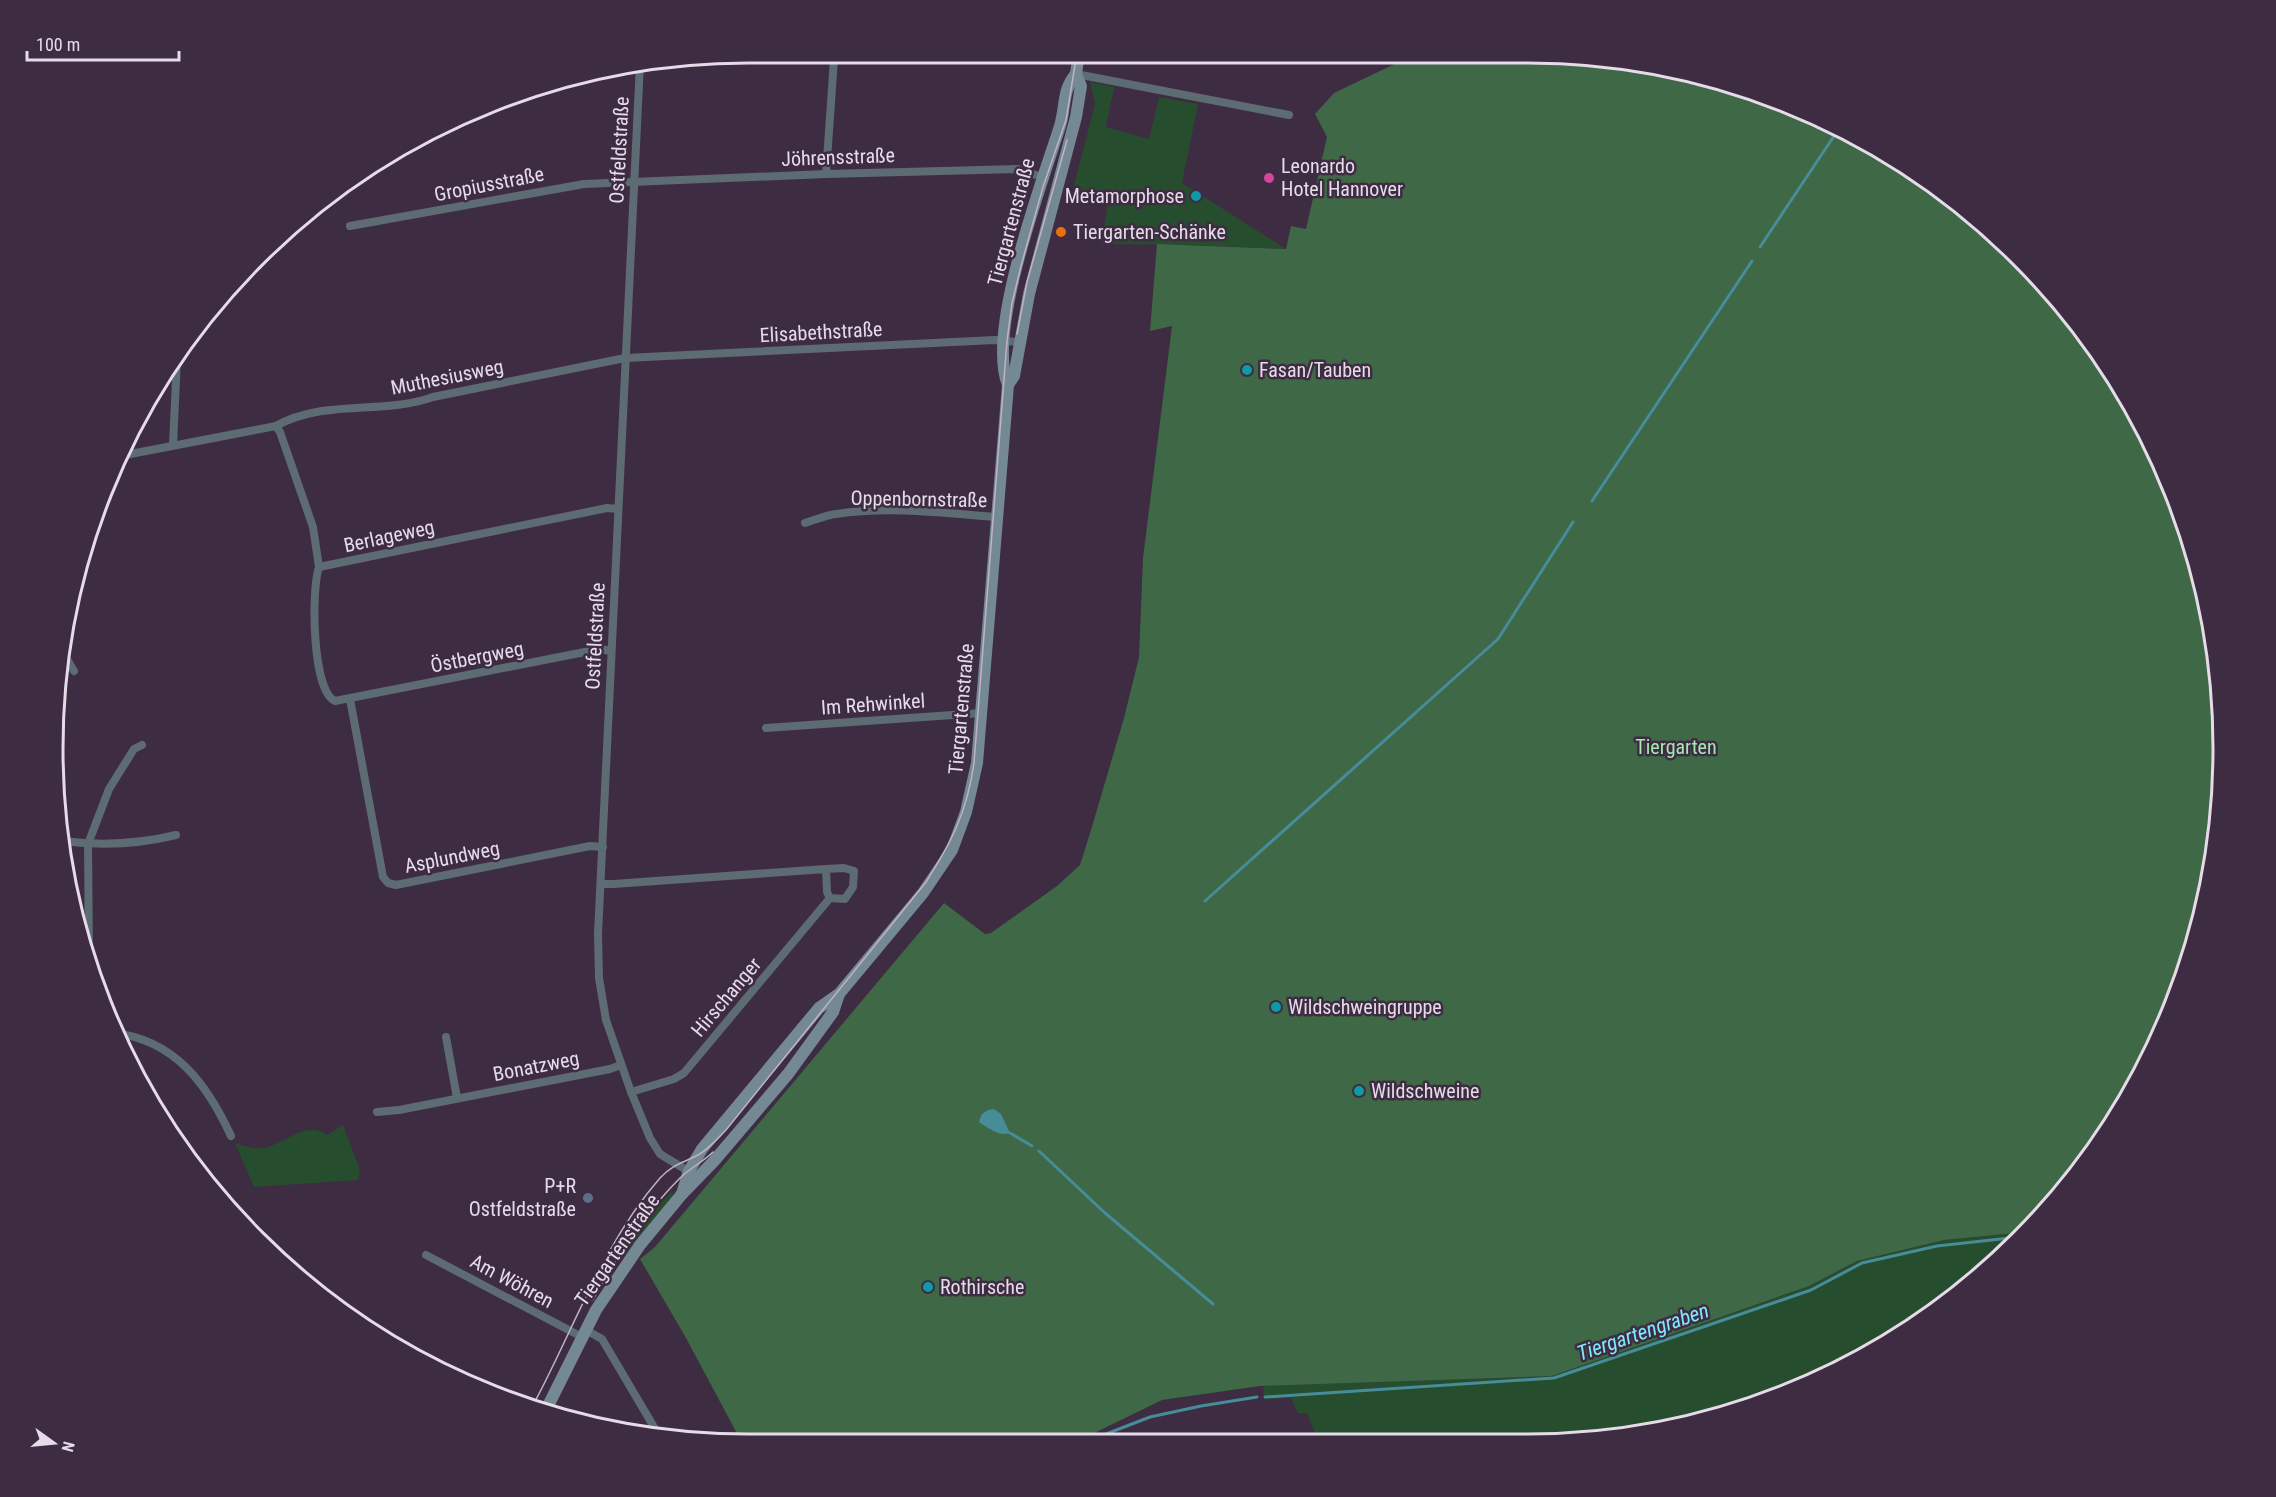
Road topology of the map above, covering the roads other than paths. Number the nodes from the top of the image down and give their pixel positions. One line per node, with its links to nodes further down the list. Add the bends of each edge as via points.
1 (834, 63): 6 (street)
2 (1077, 63): 4 (main road, Tiergartenstraße)
3 (640, 72): 8 (street, Ostfeldstraße)
4 (1076, 74): 5 (street); 7 (main road, Tiergartenstraße, via 1068,83 1060,124); 11 (main road, Tiergartenstraße, via 1081,86 1076,117)
5 (1289, 115)
6 (826, 174): 7 (street, Jöhrensstraße, via 1018,169); 8 (street, Jöhrensstraße)
7 (1042, 177): 10 (main road, Tiergartenstraße, via 1005,321)
8 (634, 181): 9 (street, Gropiusstraße, via 584,184); 12 (street, Ostfeldstraße)
9 (350, 226)
10 (1004, 341): 11 (street, Elisabethstraße); 12 (street, Elisabethstraße); 14 (main road, Tiergartenstraße, via 1004,375)
11 (1019, 342): 14 (main road, Tiergartenstraße, via 1014,376)
12 (625, 358): 15 (street, Muthesiusweg, via 416,404 340,409 290,418); 18 (street, Ostfeldstraße)
13 (176, 372): 16 (street)
14 (1008, 385): 19 (main road, Tiergartenstraße)
15 (276, 426): 16 (street, Muthesiusweg); 21 (street, via 307,505)
16 (173, 445): 17 (street, Muthesiusweg)
17 (130, 454)
18 (618, 509): 21 (street, Berlageweg, via 607,508); 22 (street, Ostfeldstraße)
19 (997, 517): 20 (street, Oppenbornstraße, via 879,511 835,514); 26 (main road, Tiergartenstraße)
20 (805, 523)
21 (319, 567): 25 (street, Berlageweg, via 314,618 325,691 335,701)
22 (611, 651): 25 (street, Östbergweg, via 600,649); 32 (street, Ostfeldstraße)
23 (69, 662): 24 (street)
24 (74, 671)
25 (350, 699): 32 (street, Asplundweg, via 383,877 388,883 396,885 590,846)
26 (981, 713): 27 (street, Im Rehwinkel); 37 (main road, Tiergartenstraße, via 972,791 952,850 923,893)
27 (766, 728)
28 (142, 745): 31 (street, via 134,749 109,789)
29 (176, 835): 31 (street, via 149,842)
30 (70, 842): 31 (street)
31 (88, 844): 36 (street)
32 (603, 847): 34 (street, Ostfeldstraße)
33 (826, 869): 34 (street, Hirschanger); 35 (street); 35 (street, Hirschanger, via 854,871 853,887 845,899)
34 (601, 884): 40 (street, Ostfeldstraße, via 599,978 606,1020)
35 (830, 898): 41 (street, Hirschanger, via 684,1073)
36 (88, 933)
37 (839, 994): 45 (main road, Tiergartenstraße, via 833,1012 788,1074); 45 (main road, Tiergartenstraße, via 819,1008 707,1142)
38 (126, 1035): 44 (street, via 146,1039 176,1057 202,1086)
39 (446, 1037): 42 (street)
40 (621, 1065): 41 (street, Ostfeldstraße); 42 (street, Bonatzweg)
41 (631, 1092): 45 (street, Ostfeldstraße, via 660,1154)
42 (457, 1098): 43 (street, Bonatzweg)
43 (377, 1112)
44 (231, 1136)
45 (693, 1174): 47 (main road, Tiergartenstraße, via 682,1194 640,1245)
46 (426, 1255): 47 (street, Am Wöhren)
47 (584, 1333): 48 (main road, Tiergartenstraße); 49 (street, Am Wöhren, via 602,1339)
48 (549, 1404)
49 (655, 1427)

